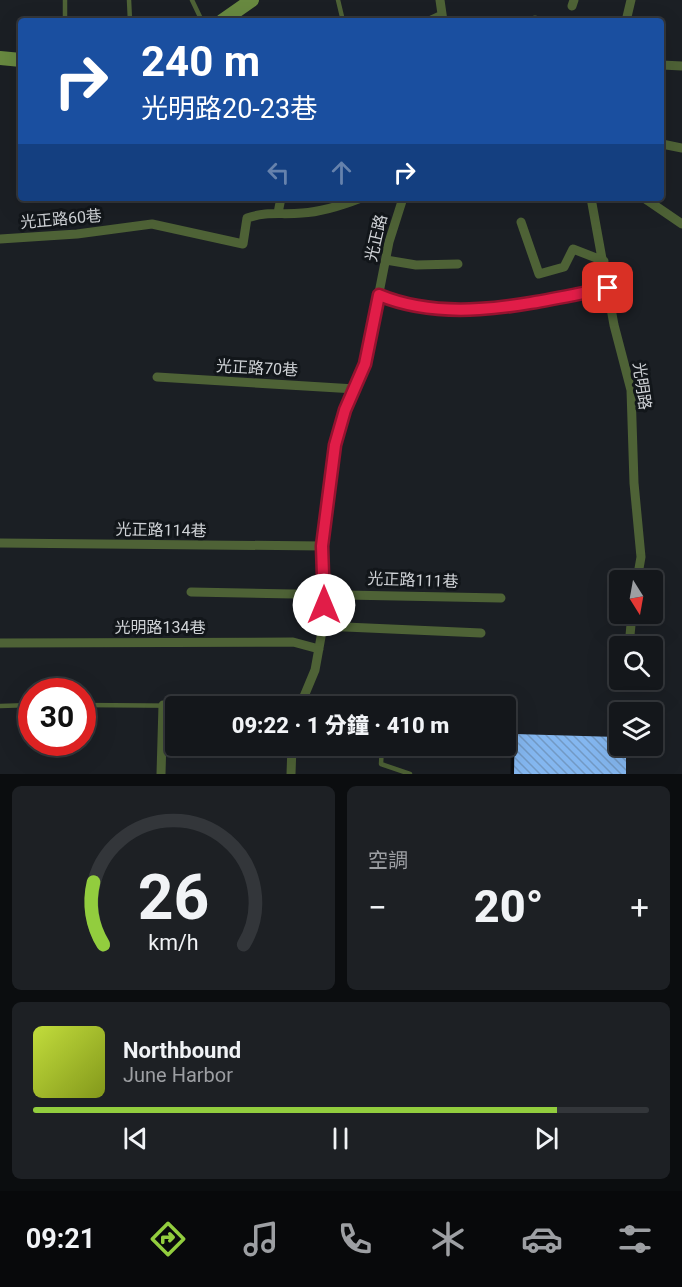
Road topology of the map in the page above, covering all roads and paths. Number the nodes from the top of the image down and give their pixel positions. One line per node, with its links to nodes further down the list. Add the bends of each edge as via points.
1 (65, 0): 8 (lane)
2 (129, 0): 9 (lane)
3 (192, 0): 10 (lane)
4 (252, 0): 11 (street)
5 (338, 0): 12 (lane)
6 (440, 0): 13 (street)
7 (631, 0): 14 (street)
8 (65, 18)
9 (130, 18)
10 (201, 18)
11 (231, 18)
12 (342, 18)
13 (442, 18)
14 (627, 18)
15 (0, 58): 16 (street)
16 (18, 60)
17 (664, 65): 18 (street)
18 (682, 66)
19 (664, 144): 20 (street)
20 (682, 148)
21 (280, 201): 26 (street)
22 (354, 201): 26 (street, 光正路60巷, via 303,213)
23 (402, 201): 30 (street, 光正路)
24 (592, 201): 31 (street, 光明路)
25 (648, 201): 28 (street)
26 (278, 213): 29 (street, 光正路60巷, via 265,212 247,218 243,244 152,224)
27 (521, 222): 31 (street, via 539,274 564,267 573,249)
28 (682, 224)
29 (0, 239)
30 (386, 260): 32 (street, via 417,265); 34 (street, 光正路)
31 (604, 261): 33 (street, 光明路)
32 (458, 264)
33 (608, 288): 34 (street, via 531,303 458,310 427,309); 39 (street, 光明路, via 631,390)
34 (379, 295): 36 (street, 光正路, via 365,364)
35 (158, 377): 36 (street, 光正路70巷)
36 (355, 389): 38 (street, 光正路, via 335,445)
37 (0, 543): 38 (street, 光正路114巷)
38 (322, 546): 41 (street, 光正路)
39 (639, 570)
40 (191, 592): 41 (street, 光正路111巷)
41 (325, 593): 42 (street, 光正路111巷); 43 (street, 光正路)
42 (501, 598)
43 (322, 626): 44 (street); 46 (street, 光正路)
44 (481, 633)
45 (0, 643): 46 (street, 光明路134巷, via 294,642)
46 (319, 649): 47 (street, 光正路)
47 (304, 696)
48 (18, 705): 51 (lane)
49 (96, 705): 50 (lane)
50 (163, 705): 54 (street)
51 (0, 706)
52 (292, 756): 55 (street)
53 (381, 756): 56 (lane, via 381,764)
54 (161, 774)
55 (291, 774)
56 (410, 774)

